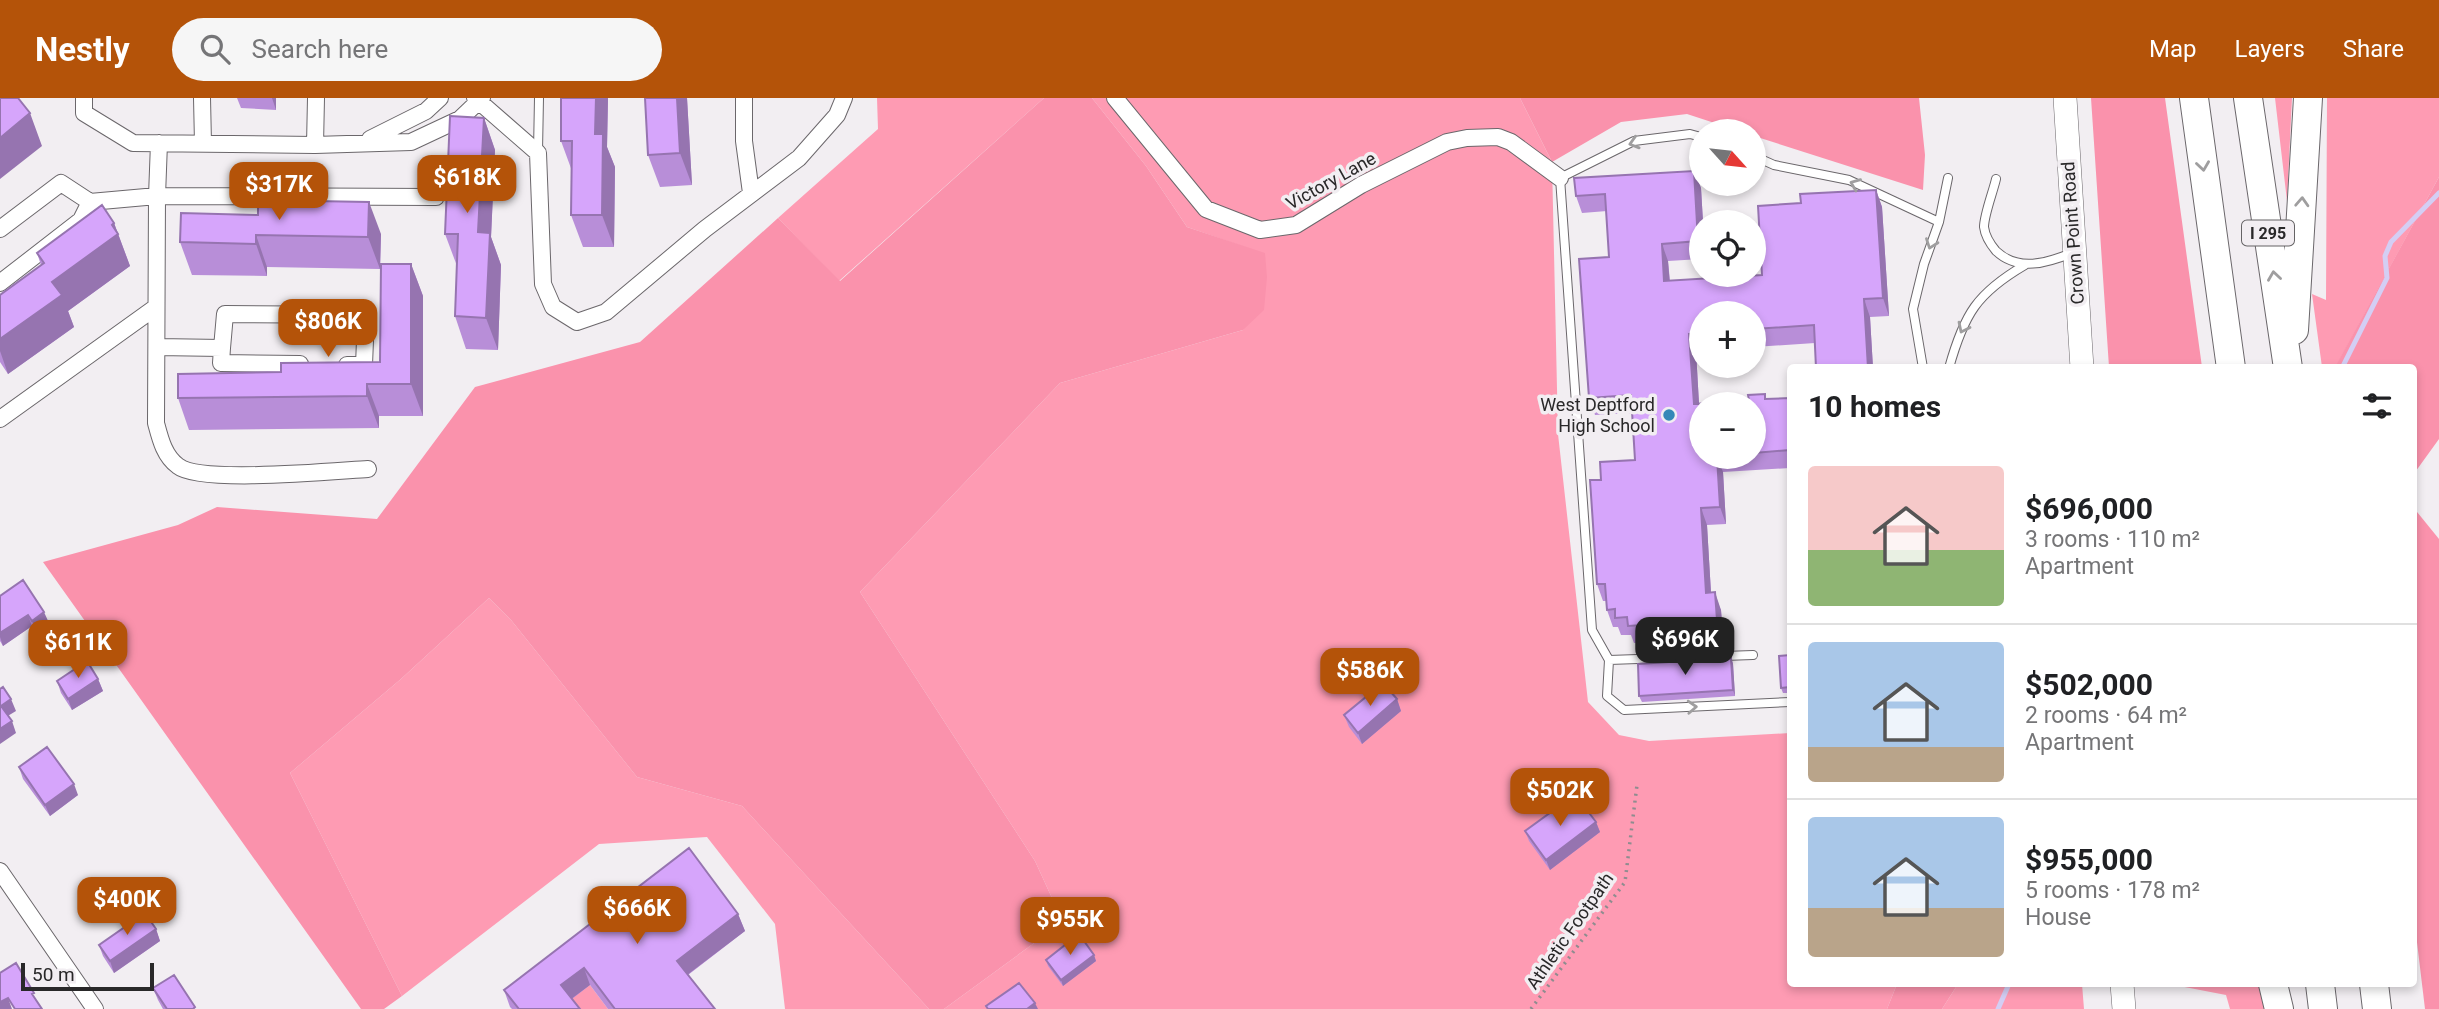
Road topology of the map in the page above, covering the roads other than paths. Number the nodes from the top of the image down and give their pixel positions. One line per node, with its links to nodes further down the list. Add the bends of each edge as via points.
1 (84, 98): 16 (street, via 84,113 133,143)
2 (202, 98): 17 (street)
3 (316, 98): 18 (street)
4 (440, 98): 15 (street, via 426,111)
5 (539, 98): 19 (lane)
6 (744, 98): 24 (street)
7 (844, 98): 24 (street, via 837,116 799,158)
8 (1115, 98): 21 (street, Victory Lane, via 1206,209 1260,230 1296,225 1361,185 1447,142 1467,138 1498,137 1511,142)
9 (2065, 98): 30 (main road, Crown Point Road)
10 (2194, 98): 39 (highway, one-way to 39)
11 (2248, 98): 40 (highway, I 295, one-way to 11)
12 (2308, 98): 41 (highway, one-way to 12)
13 (479, 99): 15 (street, via 460,119 411,142); 19 (street)
14 (1689, 134): 21 (lane, one-way to 21, via 1634,141)
15 (362, 142): 18 (street)
16 (159, 143): 17 (street); 25 (street)
17 (203, 144): 18 (street)
18 (315, 145)
19 (538, 153): 24 (street, via 543,284 553,307 577,322 606,312)
20 (1766, 161): 28 (lane, one-way to 20, via 1849,180)
21 (1560, 178): 45 (lane, via 1592,631)
22 (1948, 178): 28 (lane)
23 (1996, 179): 31 (lane, via 1984,227 1990,245 2003,258)
24 (751, 194)
25 (157, 196): 26 (street); 27 (street); 33 (street)
26 (436, 197)
27 (90, 202): 29 (street, via 61,183); 32 (street, via 81,220)
28 (1940, 222): 36 (lane, one-way to 36, via 1913,309)
29 (0, 229)
30 (2075, 252): 31 (lane); 38 (main road, Crown Point Road)
31 (2025, 265): 37 (lane, one-way to 37, via 1998,281 1976,302)
32 (0, 283)
33 (156, 307): 34 (street); 42 (street)
34 (157, 347): 35 (street); 43 (street, via 156,423 163,447 178,467 216,476)
35 (222, 348): 35 (street, via 225,314 366,314 363,365 221,363)
36 (1922, 364)
37 (1949, 364)
38 (2082, 364)
39 (2230, 364)
40 (2289, 364)
41 (2290, 364)
42 (0, 419)
43 (368, 469)
44 (1752, 655): 45 (lane)
45 (1609, 660): 46 (lane, one-way to 46, via 1607,696 1624,710)
46 (1787, 702)
47 (0, 871): 52 (street)
48 (2122, 987): 53 (main road)
49 (2274, 987): 54 (highway)
50 (2320, 987): 55 (highway)
51 (2374, 987): 56 (highway)
52 (95, 1009)
53 (2124, 1009)
54 (2279, 1009)
55 (2323, 1009)
56 (2377, 1009)

